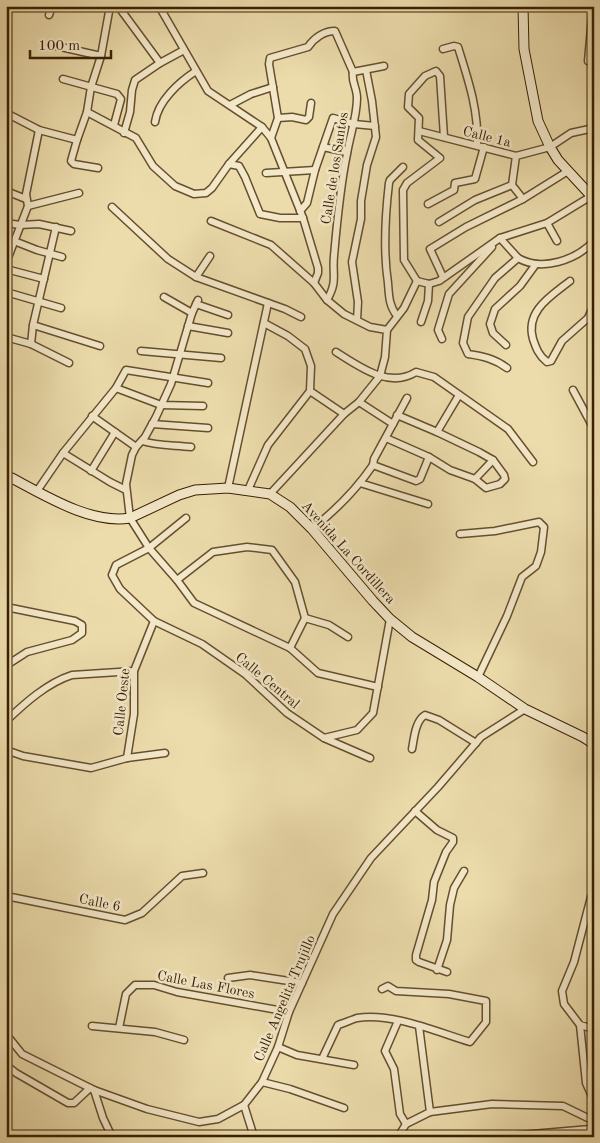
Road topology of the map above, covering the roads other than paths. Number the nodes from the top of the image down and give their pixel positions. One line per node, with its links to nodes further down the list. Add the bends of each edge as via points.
1 (52, 6): 7 (street)
2 (110, 6): 11 (street)
3 (118, 6): 13 (street)
4 (159, 6): 10 (street)
5 (523, 6): 40 (main road, via 524,49 536,113)
6 (593, 6): 12 (street)
7 (49, 15)
8 (52, 46): 11 (street)
9 (443, 49): 38 (street, via 458,47 476,115)
10 (184, 50): 13 (street); 16 (street)
11 (101, 56): 19 (street)
12 (588, 61)
13 (160, 63): 34 (street, via 135,80)
14 (384, 66): 15 (street)
15 (366, 70): 17 (street); 29 (street)
16 (196, 71): 22 (street, via 208,91); 26 (street, via 166,99 156,112)
17 (353, 72): 20 (street, Calle de los Santos, via 335,31 330,31 313,39 308,47 270,58); 27 (street, Calle de los Santos, via 358,96)
18 (63, 79): 19 (street)
19 (91, 87): 23 (street); 28 (street, via 117,94 121,99)
20 (273, 87): 22 (street); 25 (street)
21 (311, 103): 25 (street, via 306,120)
22 (230, 106): 30 (street)
23 (87, 112): 28 (street); 37 (street)
24 (6, 114): 32 (street)
25 (278, 118): 36 (street)
26 (155, 122)
27 (354, 124): 29 (street); 39 (street, via 333,118); 41 (street, Calle de los Santos)
28 (114, 125): 34 (street)
29 (375, 126): 96 (street, via 376,138 365,177 352,262)
30 (262, 127): 36 (street); 43 (street)
31 (594, 128): 40 (street, Calle 1a, via 571,134)
32 (39, 130): 37 (street); 54 (street)
33 (419, 131): 35 (street, Calle 1a); 35 (street, via 419,118 408,107 409,94 425,76 436,71 440,76); 81 (street, via 418,140 440,158 407,183 403,190 404,260)
34 (124, 133): 43 (street, via 136,138 153,166 175,186 194,194 206,193 212,188)
35 (444, 137): 38 (street, Calle 1a)
36 (272, 138): 47 (street)
37 (77, 140): 45 (street, via 71,161)
38 (480, 146): 42 (street, Calle 1a); 56 (street, via 475,179 454,184 454,190)
39 (323, 147): 41 (street); 46 (street)
40 (550, 147): 42 (street, Calle 1a); 48 (main road)
41 (347, 152): 87 (street, Calle de los Santos, via 336,240 334,288)
42 (516, 156): 50 (street)
43 (229, 164): 59 (street, via 238,166 245,177 260,214 280,218)
44 (403, 167): 94 (street, via 390,180 385,219 384,261 391,309)
45 (98, 168)
46 (315, 170): 47 (street); 59 (street)
47 (284, 171): 49 (street); 59 (street)
48 (568, 171): 53 (main road); 55 (street)
49 (266, 173)
50 (512, 185): 55 (street); 61 (street, via 475,200)
51 (6, 191): 54 (street)
52 (78, 193): 57 (street)
53 (593, 197): 63 (street)
54 (26, 199): 57 (street)
55 (522, 199): 79 (street, via 430,249)
56 (428, 204)
57 (28, 206): 64 (street)
58 (112, 207): 78 (street, via 168,259)
59 (301, 214): 83 (street, via 318,268)
60 (210, 221): 83 (street, via 271,245)
61 (439, 222)
62 (6, 223): 64 (street)
63 (547, 223): 67 (street); 69 (street)
64 (20, 225): 65 (street, via 39,224); 68 (street)
65 (56, 228): 66 (street); 71 (street)
66 (71, 232)
67 (500, 238): 74 (street); 79 (street); 104 (street, via 449,294 438,330)
68 (14, 241): 71 (street); 75 (street)
69 (557, 241)
70 (594, 241): 76 (street, via 568,259)
71 (50, 254): 73 (street); 80 (street)
72 (210, 256): 78 (street)
73 (62, 257)
74 (518, 258): 76 (street); 113 (street, via 495,278 468,317 464,343 468,354 482,356)
75 (6, 261)
76 (536, 264): 106 (street, via 520,286 495,309 490,324 493,333)
77 (6, 269): 80 (street)
78 (196, 277): 89 (street)
79 (443, 277): 84 (street)
80 (44, 279): 88 (street)
81 (417, 281): 84 (street); 94 (street)
82 (570, 281): 90 (street, via 541,304 531,323 536,347 547,362 551,361 562,341 588,318)
83 (314, 283): 87 (street)
84 (429, 284): 97 (street, via 428,301)
85 (6, 292): 88 (street)
86 (164, 297): 92 (street)
87 (327, 300): 96 (street, via 344,314)
88 (38, 302): 91 (street); 99 (street)
89 (268, 303): 95 (street); 98 (street)
90 (594, 305)
91 (61, 308)
92 (192, 313): 93 (street, via 197,302); 100 (street)
93 (228, 315)
94 (397, 316): 101 (street)
95 (301, 317)
96 (358, 320): 101 (street, via 370,327)
97 (421, 322)
98 (264, 323): 119 (street, via 305,349 311,366); 147 (street)
99 (33, 325): 105 (street); 107 (street)
100 (188, 326): 102 (street); 110 (street)
101 (387, 330): 114 (street)
102 (228, 332)
103 (6, 337): 105 (street)
104 (442, 339)
105 (30, 344): 112 (street)
106 (506, 345)
107 (100, 346)
108 (141, 351): 110 (street)
109 (336, 352): 114 (street)
110 (180, 354): 111 (street); 115 (street)
111 (221, 358)
112 (69, 363)
113 (507, 368)
114 (380, 376): 120 (street, via 395,380 421,372 434,377); 122 (street)
115 (173, 378): 116 (street); 117 (street, via 126,370); 123 (street)
116 (208, 383)
117 (116, 388): 123 (street); 127 (street)
118 (572, 390): 131 (street)
119 (310, 391): 125 (street); 149 (street, via 268,445)
120 (458, 395): 133 (street); 141 (street, via 508,429)
121 (407, 398): 126 (street)
122 (358, 402): 125 (street); 129 (street)
123 (162, 405): 124 (street); 128 (street)
124 (203, 406)
125 (344, 414): 151 (street)
126 (397, 415): 129 (street); 133 (street)
127 (92, 416): 132 (street); 138 (street)
128 (152, 424): 130 (street); 135 (street)
129 (392, 424): 134 (street)
130 (208, 428)
131 (594, 429)
132 (115, 432): 136 (street); 143 (street)
133 (437, 432): 140 (street)
134 (386, 438): 139 (street); 142 (street)
135 (142, 441): 136 (street); 137 (street, via 153,445)
136 (136, 447): 148 (street)
137 (191, 447)
138 (63, 453): 143 (street); 150 (street)
139 (429, 457): 142 (street, via 420,479 416,481); 145 (street, via 450,470)
140 (493, 460): 145 (street); 145 (street, via 505,479 488,488)
141 (532, 462)
142 (373, 465): 146 (street)
143 (91, 471): 148 (street)
144 (6, 476): 150 (main road, Avenida La Cordillera)
145 (475, 479)
146 (360, 483): 152 (street); 155 (street, via 335,511)
147 (228, 488): 149 (main road, Avenida La Cordillera); 153 (main road, Avenida La Cordillera, via 195,490)
148 (126, 490): 153 (street)
149 (248, 490): 151 (main road, Avenida La Cordillera)
150 (36, 491): 153 (main road, Avenida La Cordillera, via 98,516)
151 (270, 494): 155 (main road, Avenida La Cordillera, via 290,507)
152 (428, 504)
153 (130, 518): 157 (street)
154 (186, 518): 157 (street)
155 (312, 529): 161 (main road, Avenida La Cordillera)
156 (460, 534): 167 (street, via 539,522 544,527 536,566 522,577)
157 (149, 548): 158 (street); 162 (street, Calle Central, via 116,565 112,575 120,589)
158 (176, 580): 160 (street, via 212,552 247,547 272,550 295,582); 164 (street, via 194,603)
159 (6, 607): 165 (street, via 75,621 83,629 72,640 27,652)
160 (305, 618): 163 (street, via 329,625); 164 (street)
161 (390, 619): 167 (main road, Avenida La Cordillera, via 412,637); 168 (street)
162 (154, 621): 166 (street, Calle Oeste); 171 (street, Calle Central, via 202,644 238,669 287,713)
163 (348, 638)
164 (290, 648): 168 (street, via 318,673)
165 (7, 664)
166 (134, 671): 170 (street, via 62,678); 177 (street, Calle Oeste, via 134,714)
167 (478, 677): 169 (main road, Avenida La Cordillera)
168 (378, 687): 171 (street, via 373,713 357,730)
169 (525, 709): 172 (street, Calle Angelita Trujillo); 173 (main road, Avenida La Cordillera)
170 (6, 720)
171 (324, 738): 178 (street, Calle Central)
172 (476, 743): 174 (street, via 425,715 418,725); 179 (street, Calle Angelita Trujillo)
173 (594, 744)
174 (412, 749)
175 (6, 750): 177 (street, via 22,756 91,768)
176 (165, 753): 177 (street)
177 (127, 758)
178 (370, 758)
179 (415, 812): 184 (street, via 453,838 434,882 416,955 416,960); 187 (street, Calle Angelita Trujillo, via 371,858 333,914)
180 (464, 871): 184 (street, via 454,888 448,940)
181 (203, 874): 183 (street, Calle 6, via 182,876 142,913 126,920)
182 (594, 893): 191 (street, via 562,991 564,1004)
183 (6, 896)
184 (437, 970): 185 (street)
185 (446, 972)
186 (228, 978): 187 (street, via 250,975)
187 (302, 983): 189 (street, Calle Angelita Trujillo)
188 (382, 989): 193 (street, via 388,986 396,991 449,994 486,1002 486,1022 470,1042)
189 (289, 1012): 194 (street, Calle Las Flores, via 154,985 136,985 126,994); 198 (street, Calle Angelita Trujillo)
190 (398, 1021): 193 (street); 199 (street, via 357,1018 338,1025); 209 (street, via 385,1051 394,1070 400,1114)
191 (580, 1024): 195 (street); 204 (street, via 586,1083)
192 (92, 1026): 194 (street)
193 (419, 1026): 207 (street)
194 (119, 1028): 197 (street, via 155,1032)
195 (594, 1029)
196 (7, 1038): 203 (street, Calle Angelita Trujillo, via 22,1054)
197 (184, 1040)
198 (278, 1047): 199 (street, via 297,1056); 202 (street, Calle Angelita Trujillo)
199 (322, 1059): 201 (street)
200 (6, 1065): 203 (street, via 68,1103 74,1103)
201 (354, 1065)
202 (262, 1082): 205 (street, Calle Angelita Trujillo); 206 (street)
203 (92, 1089): 205 (street, Calle Angelita Trujillo, via 147,1109 199,1122 218,1119); 212 (street)
204 (594, 1101)
205 (244, 1105): 213 (street)
206 (344, 1108)
207 (430, 1112): 208 (street, via 492,1104 563,1106); 209 (street)
208 (594, 1122)
209 (406, 1124): 214 (street)
210 (594, 1130): 211 (street)
211 (520, 1136): 215 (street)
212 (112, 1137)
213 (254, 1137)
214 (398, 1137)
215 (498, 1137)

